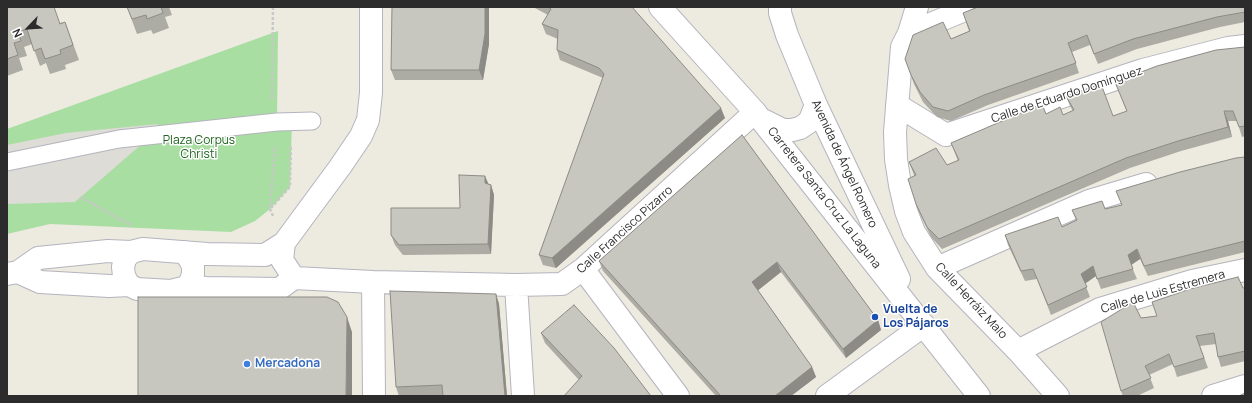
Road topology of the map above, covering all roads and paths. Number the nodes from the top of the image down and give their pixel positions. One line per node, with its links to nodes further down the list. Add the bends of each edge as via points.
1 (273, 7): 13 (path)
2 (371, 7): 19 (street, via 371,93 368,120 357,142)
3 (660, 7): 11 (street, Carretera Santa Cruz La Laguna)
4 (780, 7): 9 (street, Avenida de Ángel Romero, via 787,36)
5 (917, 7): 7 (street, Calle Herráiz Malo)
6 (972, 7): 7 (street)
7 (909, 33): 10 (street, Calle Herráiz Malo, via 902,47)
8 (1245, 46): 10 (street, Calle de Eduardo Domínguez, via 1143,70 946,135)
9 (816, 105): 11 (street, via 809,122 792,130 783,130); 31 (street, Avenida de Ángel Romero)
10 (897, 105): 22 (street, Calle Herráiz Malo, via 896,159 906,211 914,232)
11 (758, 115): 23 (street, Calle Francisco Pizarro); 31 (street, Carretera Santa Cruz La Laguna)
12 (312, 121): 13 (street)
13 (275, 122): 15 (street, via 119,139); 18 (path)
14 (291, 148): 18 (path, via 290,187)
15 (7, 162)
16 (1163, 179): 22 (street, via 1089,201)
17 (80, 197): 20 (path, via 136,228)
18 (270, 209): 19 (path)
19 (284, 242): 21 (street, via 265,254); 26 (street, via 282,260)
20 (137, 250): 21 (street); 25 (street, via 38,258); 28 (street, via 124,259 122,267)
21 (184, 252): 30 (street, via 193,266)
22 (937, 268): 32 (street, Calle Herráiz Malo)
23 (584, 269): 29 (street, Calle Francisco Pizarro, via 562,284); 36 (street)
24 (1245, 270): 32 (street, Calle de Luis Estremera, via 1192,281 1100,309)
25 (12, 273): 28 (street, via 40,282)
26 (294, 278): 27 (street, Calle Francisco Pizarro); 30 (street, via 280,288)
27 (373, 282): 29 (street, Calle Francisco Pizarro); 34 (street)
28 (130, 285): 30 (street, via 136,289 171,291)
29 (516, 285): 35 (street)
30 (188, 286)
31 (921, 321): 37 (street); 38 (street, Carretera Santa Cruz La Laguna)
32 (1018, 351): 39 (street, Calle Herráiz Malo)
33 (1245, 386): 40 (street)
34 (374, 396)
35 (523, 396)
36 (678, 396)
37 (827, 396)
38 (979, 396)
39 (1058, 396)
40 (1213, 396)

